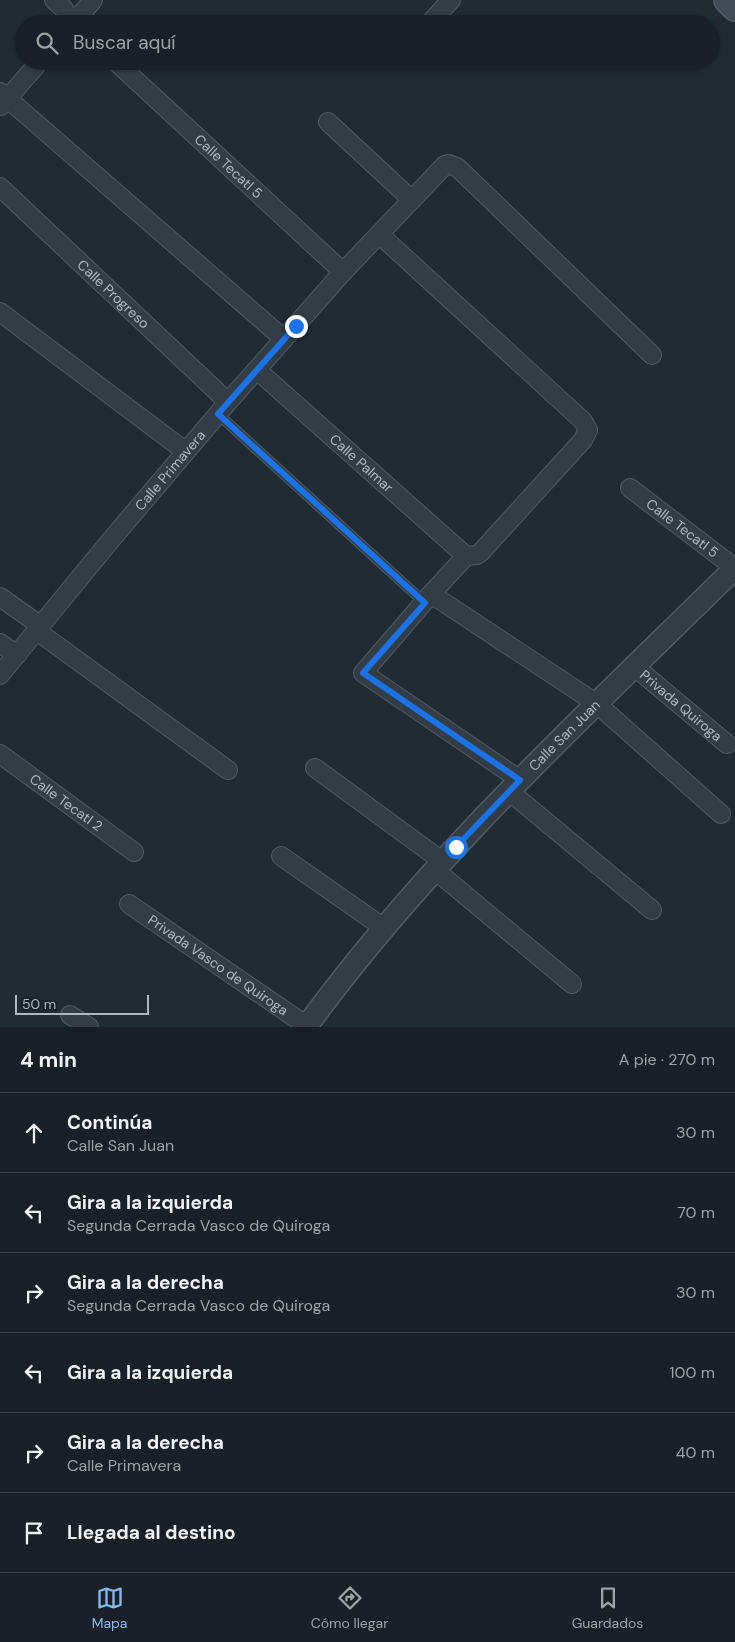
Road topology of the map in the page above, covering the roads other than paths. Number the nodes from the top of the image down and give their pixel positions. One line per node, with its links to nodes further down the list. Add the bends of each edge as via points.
1 (54, 0): 6 (street)
2 (93, 0): 7 (street)
3 (451, 0): 8 (street)
4 (727, 0): 5 (main road)
5 (735, 8)
6 (68, 15)
7 (81, 15)
8 (437, 15)
9 (31, 70): 11 (street)
10 (125, 70): 16 (street, Calle Tecatl 5)
11 (3, 99): 18 (street)
12 (328, 122): 14 (street)
13 (0, 187): 21 (street, Calle Progreso)
14 (412, 200): 15 (street, Calle Primavera); 19 (street, Calle Primavera, via 441,169 449,164 458,168)
15 (379, 234): 16 (street, Calle Primavera); 24 (street, via 583,421 588,430 583,440 481,552)
16 (343, 272): 18 (street, Calle Primavera)
17 (0, 312): 22 (street)
18 (284, 339): 20 (street, Calle Primavera)
19 (652, 355)
20 (257, 370): 21 (street, Calle Primavera); 24 (street, Calle Palmar)
21 (223, 408): 22 (street, Calle Primavera); 27 (lane)
22 (185, 451): 28 (street, Calle Primavera)
23 (630, 488): 25 (street, Calle Tecatl 5)
24 (466, 556): 27 (street)
25 (735, 568): 31 (street, Calle San Juan)
26 (0, 597): 28 (street)
27 (428, 598): 33 (street); 38 (street, via 363,673)
28 (39, 628): 30 (street, Calle Primavera); 37 (street)
29 (0, 643): 30 (street)
30 (17, 655): 32 (street, Calle Primavera)
31 (635, 667): 33 (street, Calle San Juan); 34 (street, Privada Quiroga)
32 (0, 675)
33 (596, 703): 38 (street, Calle San Juan); 39 (street)
34 (727, 744)
35 (0, 754): 40 (street, Calle Tecatl 2)
36 (315, 768): 42 (street)
37 (228, 770)
38 (515, 785): 42 (street, Calle San Juan); 44 (street)
39 (721, 814)
40 (134, 852)
41 (281, 856): 45 (street)
42 (438, 866): 45 (street, Calle San Juan); 46 (street)
43 (129, 904): 48 (street, Privada Vasco de Quiroga)
44 (652, 910)
45 (384, 928): 48 (street, Calle San Juan)
46 (572, 984)
47 (70, 1015): 49 (street)
48 (306, 1026)
49 (89, 1027)

